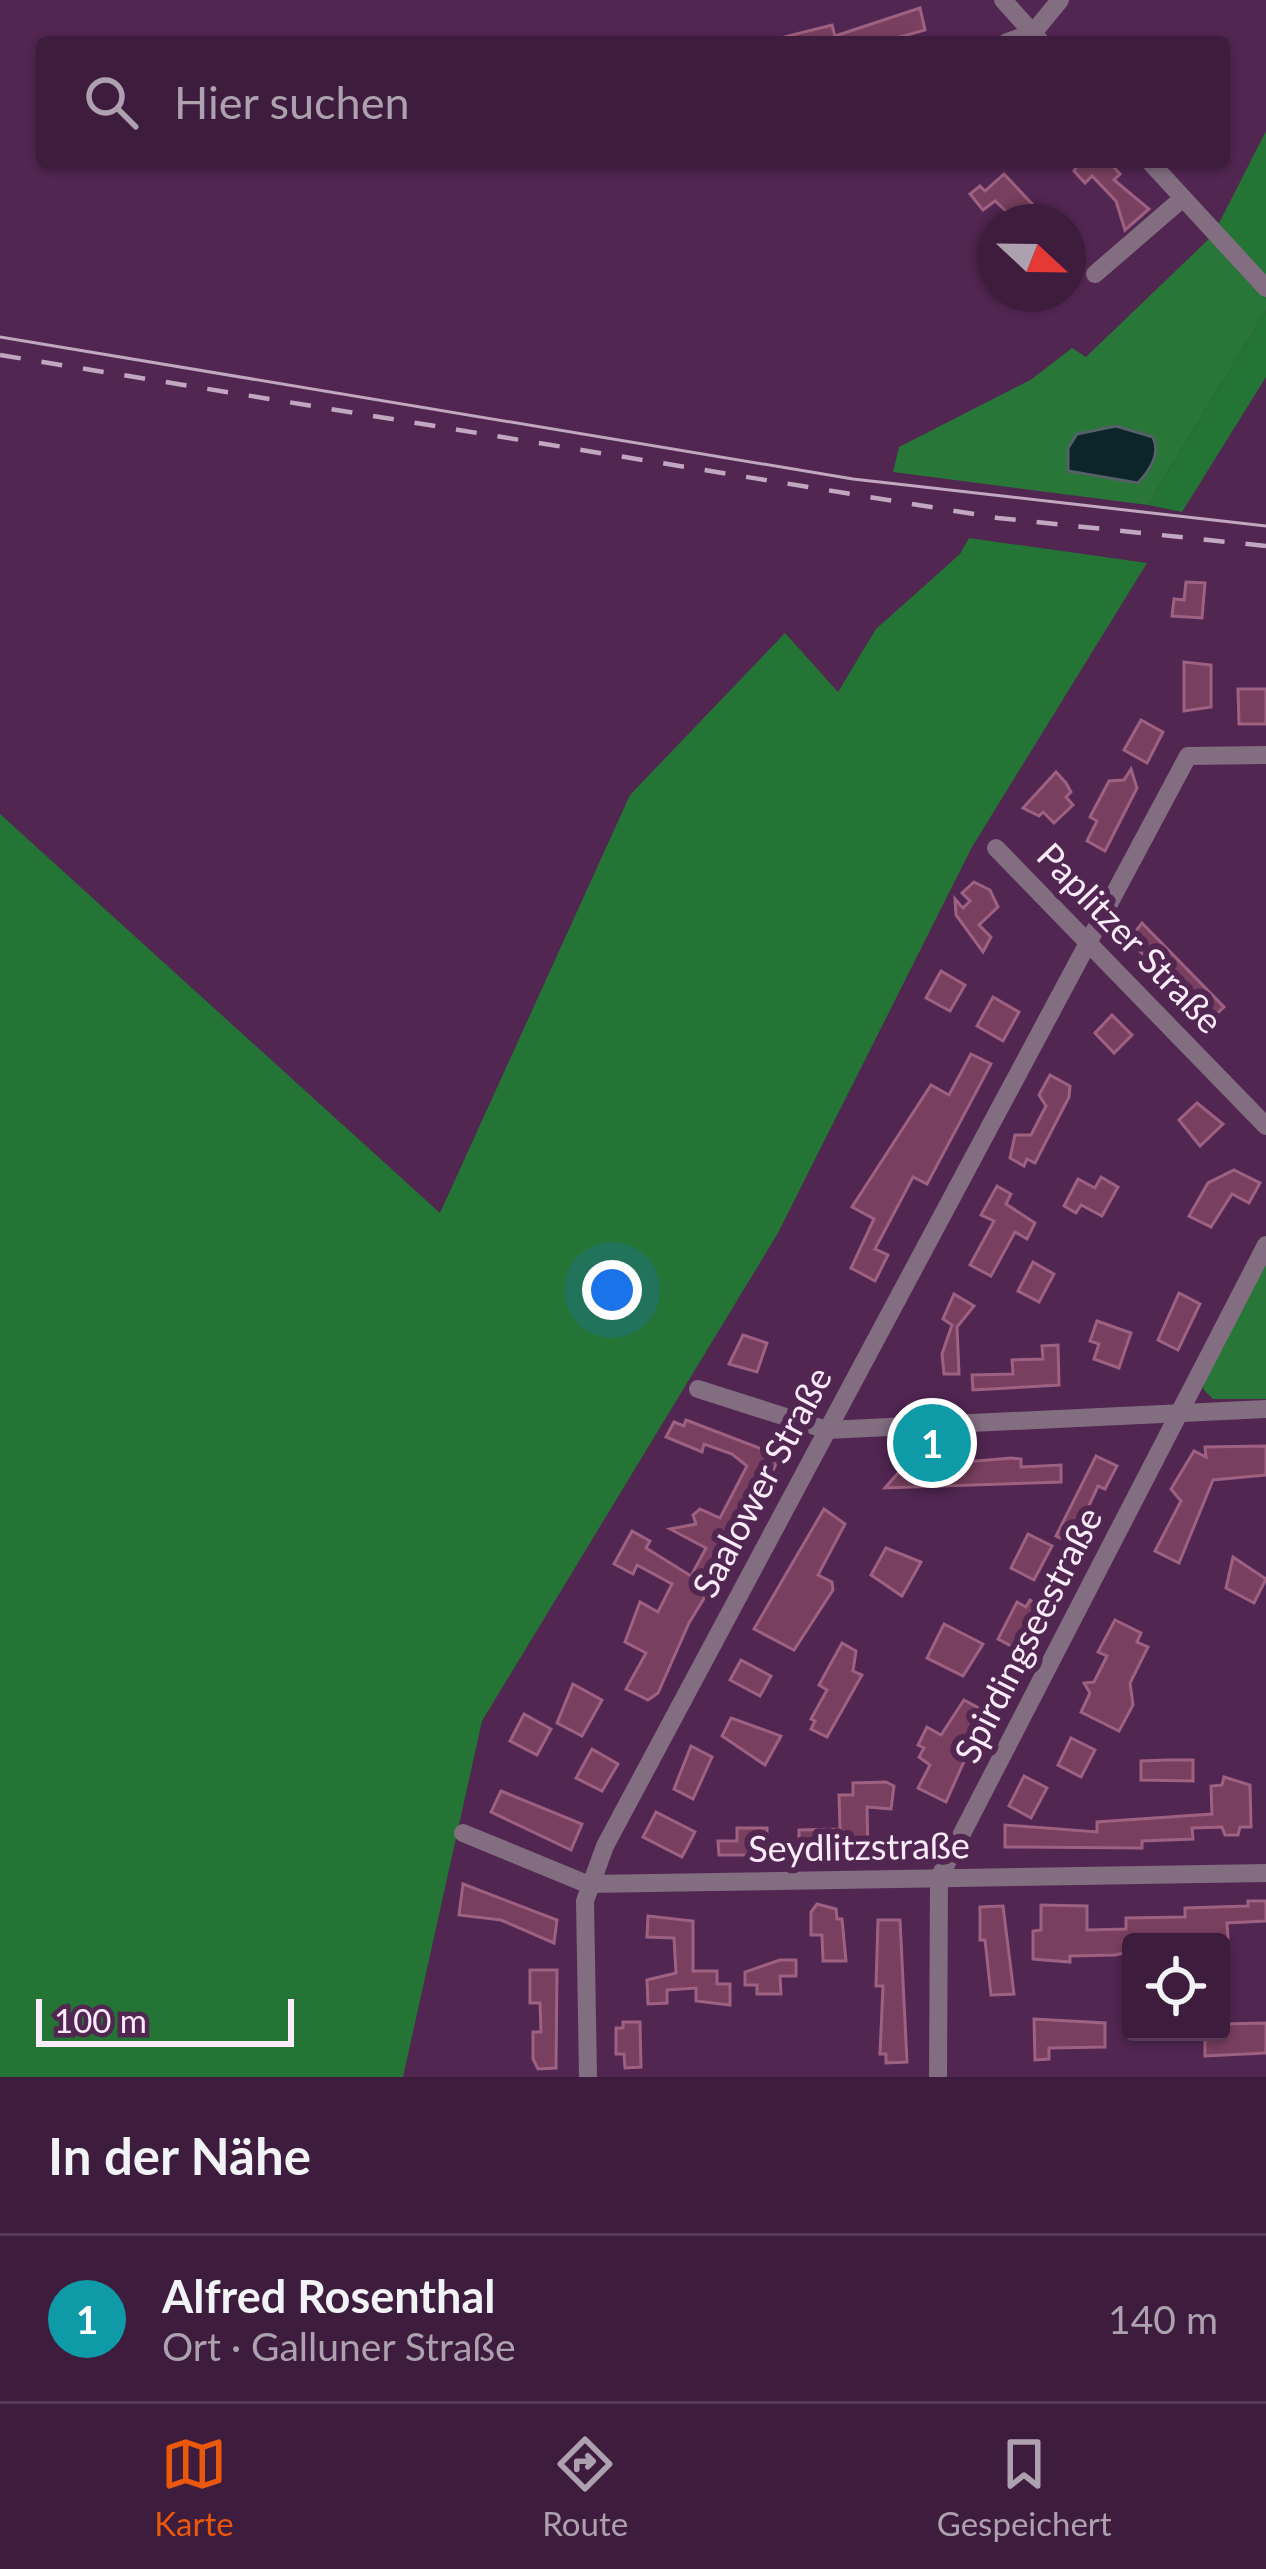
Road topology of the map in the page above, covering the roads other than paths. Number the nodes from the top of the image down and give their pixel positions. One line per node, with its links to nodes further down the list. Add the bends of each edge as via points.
1 (1003, 0): 3 (street)
2 (1060, 0): 4 (street)
3 (1036, 36)
4 (1039, 36)
5 (1156, 168): 6 (street)
6 (1183, 198): 7 (street); 8 (street)
7 (1095, 274)
8 (1266, 288)
9 (1266, 755): 11 (street, Saalower Straße, via 1188,756)
10 (996, 848): 11 (street, Paplitzer Straße)
11 (1088, 942): 13 (street, Paplitzer Straße); 19 (street, Saalower Straße)
12 (1266, 1096): 13 (street)
13 (1246, 1105): 14 (street, Paplitzer Straße)
14 (1266, 1126)
15 (1266, 1245): 18 (street, Spirdingseestraße)
16 (698, 1389): 19 (street)
17 (1266, 1408): 18 (street)
18 (1180, 1413): 19 (street); 22 (street, Spirdingseestraße)
19 (827, 1430): 23 (street, Saalower Straße)
20 (463, 1833): 23 (street, Seydlitzstraße)
21 (1266, 1873): 22 (street, Seydlitzstraße)
22 (939, 1878): 23 (street, Seydlitzstraße); 25 (street, Spirdingseestraße)
23 (587, 1884): 24 (street, Saalower Straße)
24 (588, 2077)
25 (938, 2077)

